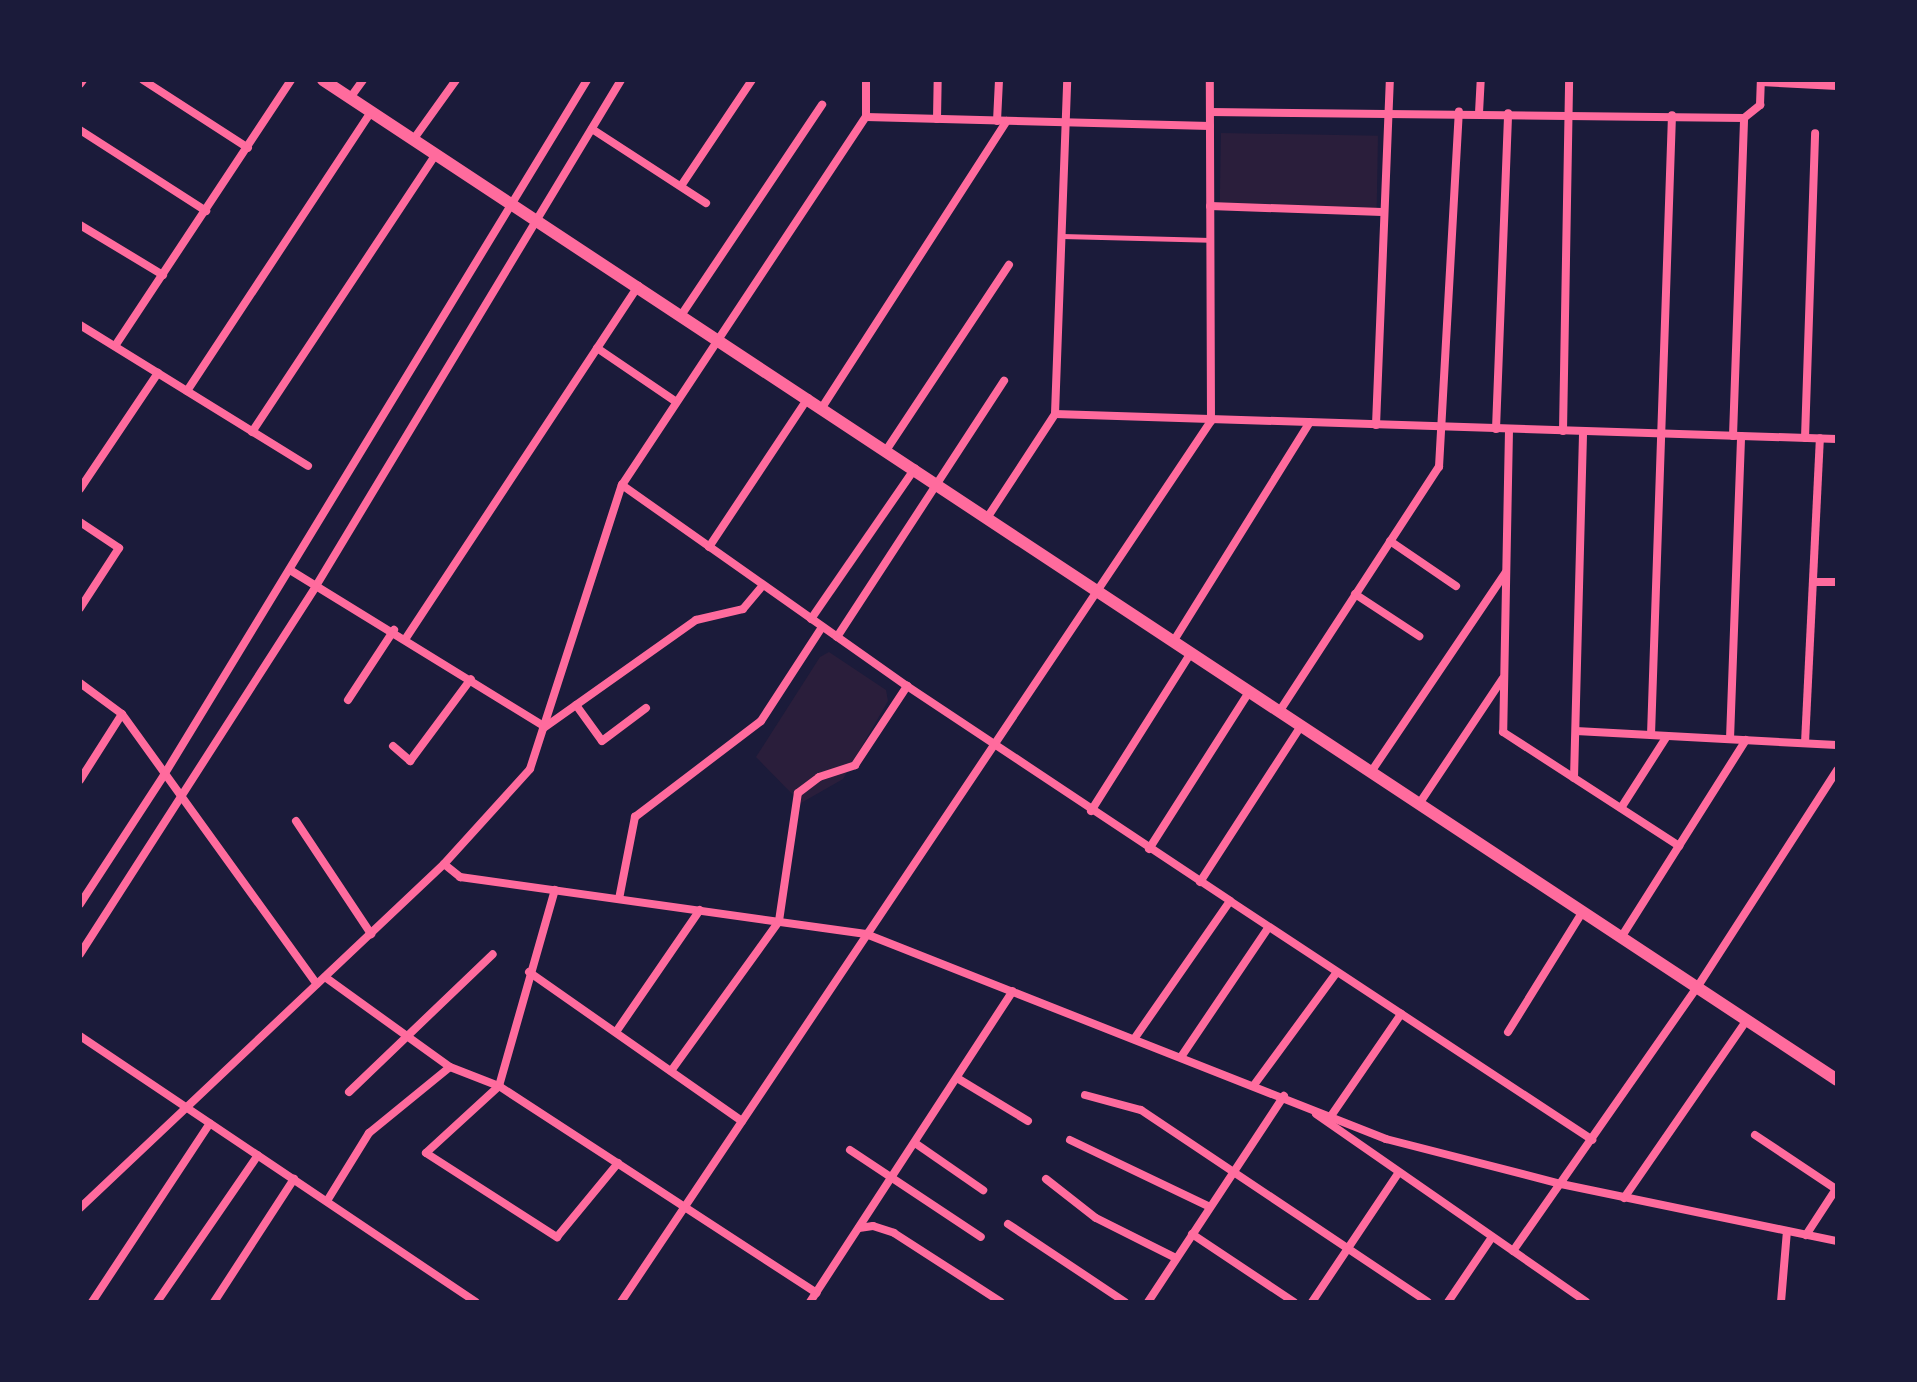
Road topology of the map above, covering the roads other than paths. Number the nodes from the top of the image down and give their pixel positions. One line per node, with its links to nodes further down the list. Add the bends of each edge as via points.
1 (143, 80): 39 (street)
2 (291, 80): 39 (street)
3 (323, 80): 19 (street)
4 (363, 80): 19 (street)
5 (456, 80): 38 (street)
6 (587, 80): 43 (street)
7 (621, 80): 35 (street)
8 (752, 80): 41 (street)
9 (866, 80): 29 (street)
10 (938, 80): 31 (street)
11 (999, 80): 32 (street)
12 (1067, 80): 33 (street)
13 (1210, 80): 22 (street)
14 (1390, 80): 27 (street)
15 (1481, 80): 24 (street)
16 (1569, 80): 26 (street)
17 (1761, 81): 18 (street); 30 (street, via 1760,105)
18 (1837, 86)
19 (350, 98): 21 (street)
20 (822, 105): 54 (street)
21 (371, 112): 38 (street); 61 (street)
22 (1210, 112): 27 (street); 34 (street)
23 (1459, 112): 24 (street); 27 (street); 69 (street)
24 (1479, 113): 25 (street)
25 (1508, 113): 26 (street); 70 (street)
26 (1568, 113): 28 (street); 72 (street)
27 (1388, 114): 46 (street)
28 (1672, 115): 30 (street); 75 (street)
29 (866, 117): 31 (street); 56 (street)
30 (1744, 118): 76 (street)
31 (937, 119): 32 (street)
32 (1002, 121): 33 (street); 64 (street)
33 (1066, 122): 34 (street); 49 (street)
34 (1210, 126): 44 (street)
35 (592, 129): 41 (street); 47 (street)
36 (80, 130): 45 (street)
37 (1815, 133): 77 (street)
38 (413, 140): 40 (street)
39 (248, 148): 45 (street)
40 (435, 155): 43 (street); 73 (street)
41 (681, 186): 42 (street)
42 (706, 203)
43 (511, 205): 47 (street); 90 (street)
44 (1210, 206): 46 (street); 50 (street)
45 (206, 211): 52 (street)
46 (1382, 212): 68 (street)
47 (537, 221): 53 (street); 95 (street)
48 (80, 225): 52 (street)
49 (1062, 236): 50 (lane); 65 (street)
50 (1210, 240): 66 (street)
51 (1009, 265): 80 (street)
52 (163, 275): 57 (street)
53 (639, 285): 54 (street); 58 (street)
54 (682, 314): 56 (street)
55 (80, 325): 57 (street)
56 (717, 337): 62 (street); 63 (street)
57 (115, 346): 59 (street)
58 (597, 348): 63 (street); 105 (street)
59 (158, 373): 61 (street); 85 (street)
60 (1004, 381): 83 (street)
61 (187, 391): 73 (street)
62 (809, 397): 64 (street); 89 (street)
63 (675, 401): 84 (street)
64 (823, 406): 80 (street)
65 (1055, 414): 66 (street); 86 (street)
66 (1211, 421): 67 (street); 97 (street)
67 (1310, 422): 68 (street); 106 (street)
68 (1376, 425): 69 (street)
69 (1445, 426): 70 (street); 88 (street, via 1439,467)
70 (1496, 429): 71 (street)
71 (1509, 430): 72 (street); 91 (street)
72 (1563, 431): 74 (street)
73 (252, 432): 81 (street)
74 (1583, 432): 75 (street); 120 (street)
75 (1663, 434): 76 (street); 121 (street)
76 (1737, 436): 77 (street); 123 (street)
77 (1805, 438): 78 (street)
78 (1820, 438): 79 (street); 92 (street)
79 (1837, 439)
80 (887, 449): 82 (street)
81 (308, 466)
82 (915, 467): 83 (street); 100 (street)
83 (937, 481): 86 (street); 104 (street)
84 (622, 485): 89 (street); 119 (street)
85 (80, 489)
86 (989, 515): 97 (street)
87 (80, 522): 99 (street, via 119,548)
88 (1390, 541): 96 (street); 98 (street)
89 (709, 547): 94 (street)
90 (290, 570): 95 (street); 131 (street)
91 (1506, 571): 108 (street); 130 (street)
92 (1813, 582): 93 (street); 125 (street)
93 (1837, 582)
94 (763, 585): 100 (street); 114 (street, via 743,609 696,620)
95 (316, 586): 102 (street); 134 (street)
96 (1456, 586)
97 (1099, 590): 106 (street); 126 (street)
98 (1355, 594): 103 (street); 116 (street)
99 (80, 608)
100 (811, 619): 101 (street)
101 (822, 627): 104 (street); 144 (street, via 761,721 635,817)
102 (394, 630): 105 (street); 113 (street)
103 (1419, 636)
104 (837, 637): 111 (street)
105 (406, 638): 109 (street)
106 (1173, 642): 107 (street)
107 (1191, 653): 112 (street); 137 (street)
108 (1504, 677): 132 (street, via 1503,732); 135 (street)
109 (471, 679): 119 (street); 128 (street, via 410,761)
110 (80, 683): 117 (street)
111 (907, 686): 126 (street); 149 (street, via 855,765 819,777 798,793)
112 (1249, 692): 116 (street); 140 (street)
113 (348, 700)
114 (576, 705): 115 (street, via 602,741); 119 (street)
115 (646, 708)
116 (1279, 712): 118 (street)
117 (122, 714): 131 (street); 133 (street)
118 (1301, 726): 130 (street); 142 (street)
119 (545, 727): 141 (street, via 530,769)
120 (1576, 731): 121 (street); 132 (street)
121 (1651, 735): 122 (street)
122 (1667, 736): 123 (street); 136 (street)
123 (1730, 739): 124 (street)
124 (1746, 740): 125 (street); 139 (street)
125 (1805, 743): 127 (street)
126 (994, 745): 137 (street); 152 (street)
127 (1837, 745)
128 (393, 746)
129 (1837, 770): 160 (street)
130 (1371, 772): 135 (street)
131 (164, 775): 134 (street); 146 (street)
132 (1574, 778): 136 (street)
133 (80, 780)
134 (185, 795): 154 (street); 159 (street)
135 (1419, 804): 148 (street)
136 (1621, 808): 139 (street)
137 (1091, 811): 140 (street)
138 (296, 821): 151 (street)
139 (1679, 846): 153 (street)
140 (1149, 849): 142 (street)
141 (444, 864): 143 (street, via 460,877); 151 (street)
142 (1200, 882): 145 (street)
143 (555, 890): 144 (street); 156 (street)
144 (619, 899): 147 (street)
145 (1230, 901): 150 (street); 168 (street)
146 (80, 904)
147 (700, 910): 149 (street); 164 (street)
148 (1583, 911): 153 (street); 165 (street)
149 (779, 921): 152 (street); 171 (street)
150 (1268, 928): 157 (street); 169 (street)
151 (371, 934): 158 (street)
152 (866, 934): 161 (street); 182 (street)
153 (1622, 936): 160 (street)
154 (80, 954)
155 (493, 954): 167 (street)
156 (529, 972): 164 (street); 175 (street)
157 (1337, 972): 162 (street); 174 (street)
158 (325, 977): 159 (street); 167 (street)
159 (317, 984): 180 (street)
160 (1698, 986): 163 (street); 187 (street)
161 (1013, 991): 168 (street); 172 (street)
162 (1401, 1014): 181 (street); 187 (street)
163 (1747, 1020): 173 (street); 199 (street)
164 (616, 1032): 171 (street)
165 (1508, 1032)
166 (80, 1036): 180 (street)
167 (409, 1038): 170 (street); 176 (street)
168 (1134, 1039): 169 (street)
169 (1181, 1057): 174 (street)
170 (450, 1067): 175 (street); 200 (street, via 369,1133)
171 (671, 1071): 182 (street)
172 (957, 1078): 183 (street); 188 (street)
173 (1837, 1080)
174 (1254, 1085): 178 (street)
175 (499, 1086): 191 (street); 191 (street, via 426,1153 557,1237)
176 (349, 1092)
177 (1085, 1095): 192 (street, via 1141,1110)
178 (1284, 1096): 179 (street); 192 (street)
179 (1302, 1104): 181 (street); 193 (street)
180 (189, 1109): 184 (street); 203 (street)
181 (1331, 1116): 197 (street, via 1386,1139)
182 (742, 1121): 201 (street)
183 (1028, 1121)
184 (210, 1123): 190 (street); 218 (street)
185 (1755, 1135): 208 (street, via 1836,1189)
186 (1070, 1140): 202 (street)
187 (1592, 1140): 197 (street)
188 (915, 1143): 194 (street); 198 (street)
189 (850, 1150): 194 (street)
190 (258, 1155): 195 (street); 219 (street)
191 (618, 1163): 201 (street)
192 (1233, 1172): 202 (street); 212 (street)
193 (1399, 1172): 210 (street); 212 (street)
194 (892, 1178): 205 (street); 209 (street)
195 (294, 1179): 200 (street); 220 (street)
196 (1046, 1179): 214 (street, via 1096,1218)
197 (1561, 1184): 199 (street); 213 (street)
198 (983, 1190)
199 (1624, 1198): 206 (street)
200 (327, 1201): 221 (street)
201 (685, 1206): 215 (street); 222 (street)
202 (1210, 1207): 207 (street)
203 (80, 1208)
204 (1008, 1224): 225 (street)
205 (859, 1228): 215 (street); 224 (street, via 894,1233)
206 (1787, 1231): 208 (street); 230 (street)
207 (1192, 1234): 214 (street); 226 (street)
208 (1806, 1235): 211 (street)
209 (981, 1237)
210 (1492, 1237): 213 (street); 229 (street)
211 (1837, 1241)
212 (1348, 1248): 227 (street); 228 (street)
213 (1513, 1251): 217 (street)
214 (1176, 1258): 216 (street)
215 (816, 1293): 223 (street)
216 (1152, 1300)
217 (1583, 1301)
218 (92, 1302)
219 (157, 1302)
220 (214, 1302)
221 (476, 1302)
222 (621, 1302)
223 (810, 1302)
224 (1001, 1302)
225 (1125, 1302)
226 (1294, 1302)
227 (1312, 1302)
228 (1428, 1302)
229 (1448, 1302)
230 (1781, 1302)

